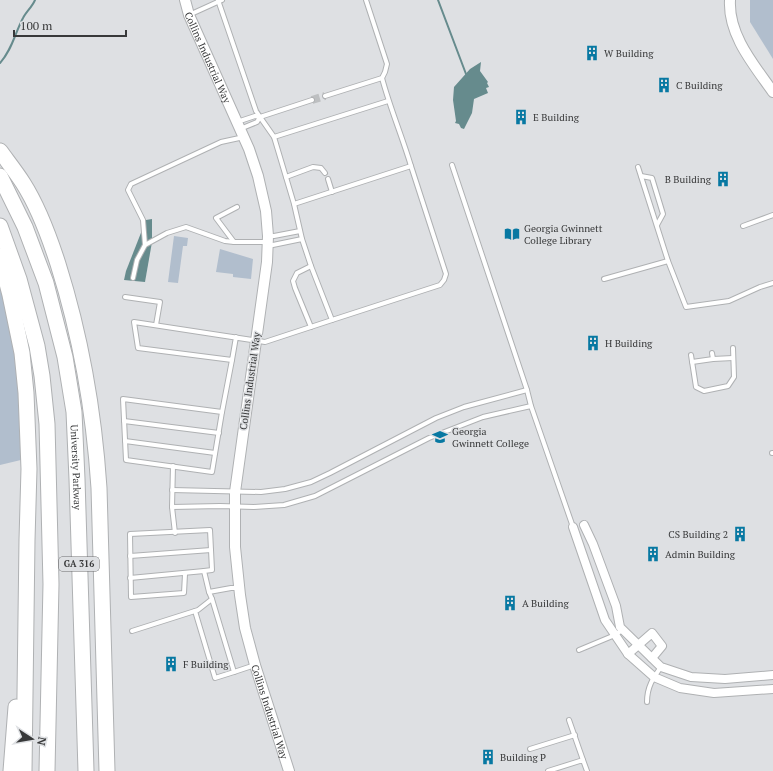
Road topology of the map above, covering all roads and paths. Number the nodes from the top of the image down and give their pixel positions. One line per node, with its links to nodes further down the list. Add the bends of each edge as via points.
1 (186, 0): 5 (street, Collins Industrial Way)
2 (219, 0): 5 (lane); 11 (lane)
3 (366, 0): 6 (lane, via 387,64)
4 (730, 0): 7 (street, via 730,14 740,43)
5 (189, 15): 12 (street, Collins Industrial Way)
6 (382, 78): 8 (lane); 10 (lane)
7 (773, 92)
8 (325, 96)
9 (312, 100): 11 (lane)
10 (388, 101): 13 (lane); 16 (lane)
11 (260, 117): 12 (lane, via 257,122); 12 (lane, via 255,116); 13 (lane)
12 (240, 129): 32 (street, Collins Industrial Way, via 258,176 266,211); 34 (lane, via 221,142 131,184 128,190 143,220)
13 (274, 137): 20 (lane)
14 (0, 151): 101 (highway, via 23,182 42,221 67,294 82,355 97,455 99,488)
15 (452, 165): 54 (lane)
16 (412, 166): 23 (lane); 42 (lane, via 446,274 444,280 440,285)
17 (638, 167): 21 (lane)
18 (325, 173): 20 (lane, via 321,168 313,167)
19 (0, 176): 100 (highway, University Parkway / GA 316, via 25,227 46,283 65,357 74,412)
20 (286, 176): 24 (lane)
21 (641, 176): 27 (lane); 27 (lane, via 652,178 663,214)
22 (328, 179): 23 (lane)
23 (332, 192): 24 (lane)
24 (294, 204): 30 (lane)
25 (236, 207): 33 (lane, via 216,218)
26 (773, 215): 29 (lane)
27 (657, 225): 36 (lane)
28 (0, 226): 99 (highway, GA 316, via 19,279 37,346 47,424 51,584)
29 (743, 226)
30 (300, 231): 31 (lane); 32 (lane, via 274,236)
31 (302, 239): 32 (lane); 37 (lane)
32 (268, 241): 33 (lane); 46 (street, Collins Industrial Way)
33 (234, 242): 34 (lane, via 186,227 167,233)
34 (145, 245): 38 (lane, via 137,260)
35 (0, 256): 69 (highway, via 22,353 26,393 29,469)
36 (668, 261): 39 (lane); 40 (lane, via 686,307 729,301)
37 (311, 266): 42 (lane); 44 (lane, via 297,272 293,281)
38 (133, 278)
39 (604, 279)
40 (773, 283)
41 (125, 297): 43 (lane, via 160,302)
42 (332, 320): 44 (lane)
43 (156, 325): 45 (lane); 52 (lane, via 134,322 138,348)
44 (311, 327): 46 (lane, via 265,342)
45 (236, 337): 46 (lane); 52 (lane)
46 (256, 340): 63 (street, Collins Industrial Way)
47 (733, 348): 50 (lane)
48 (712, 353): 51 (lane)
49 (691, 354): 53 (lane)
50 (733, 358): 51 (lane); 53 (lane, via 734,377 728,386 704,390 696,387)
51 (713, 359): 53 (lane)
52 (232, 360): 56 (lane)
53 (692, 362)
54 (527, 390): 55 (lane); 63 (lane, via 464,407 436,418 311,482 285,489)
55 (531, 406): 64 (lane, via 483,417 429,438 315,496 284,505); 67 (lane)
56 (222, 412): 57 (lane, via 123,399); 58 (lane)
57 (124, 421): 58 (lane); 59 (lane)
58 (219, 433): 60 (lane)
59 (125, 441): 60 (lane); 61 (lane, via 126,460)
60 (215, 453): 61 (lane, via 212,472)
61 (174, 466): 62 (lane)
62 (172, 490): 63 (lane); 65 (lane)
63 (235, 492): 64 (street, Collins Industrial Way)
64 (235, 506): 65 (lane); 75 (street, Collins Industrial Way)
65 (172, 508): 68 (lane)
66 (584, 525): 79 (street, via 616,606)
67 (573, 527): 81 (street, via 601,613)
68 (175, 533): 70 (lane, via 210,530); 71 (lane, via 130,534)
69 (27, 540): 97 (highway); 98 (highway)
70 (211, 550): 71 (lane); 72 (lane, via 212,570)
71 (130, 556): 74 (lane)
72 (204, 572): 73 (lane); 76 (lane)
73 (185, 574): 74 (lane); 74 (lane, via 184,593 131,597)
74 (130, 578)
75 (239, 588): 76 (lane); 86 (street, Collins Industrial Way, via 245,628)
76 (209, 592): 77 (lane)
77 (212, 599): 78 (lane); 88 (lane)
78 (195, 611): 80 (lane); 88 (lane, via 215,678)
79 (622, 630): 81 (lane); 82 (street)
80 (132, 631)
81 (615, 635): 83 (lane); 84 (street)
82 (638, 646): 84 (street); 85 (street); 85 (street, via 652,633 662,646)
83 (579, 650)
84 (628, 654): 90 (street)
85 (652, 658): 87 (street)
86 (255, 665): 88 (lane); 102 (street, Collins Industrial Way)
87 (661, 667): 89 (street, via 691,677 725,679); 90 (lane)
88 (234, 672)
89 (773, 675)
90 (654, 677): 91 (street, via 680,688 714,693); 92 (lane, via 647,692)
91 (773, 688)
92 (647, 702)
93 (569, 720): 94 (lane)
94 (575, 735): 95 (lane); 96 (lane)
95 (530, 749)
96 (583, 760): 103 (lane); 104 (lane)
97 (12, 771)
98 (24, 771)
99 (47, 771)
100 (86, 771)
101 (106, 771)
102 (288, 771)
103 (548, 771)
104 (587, 771)

